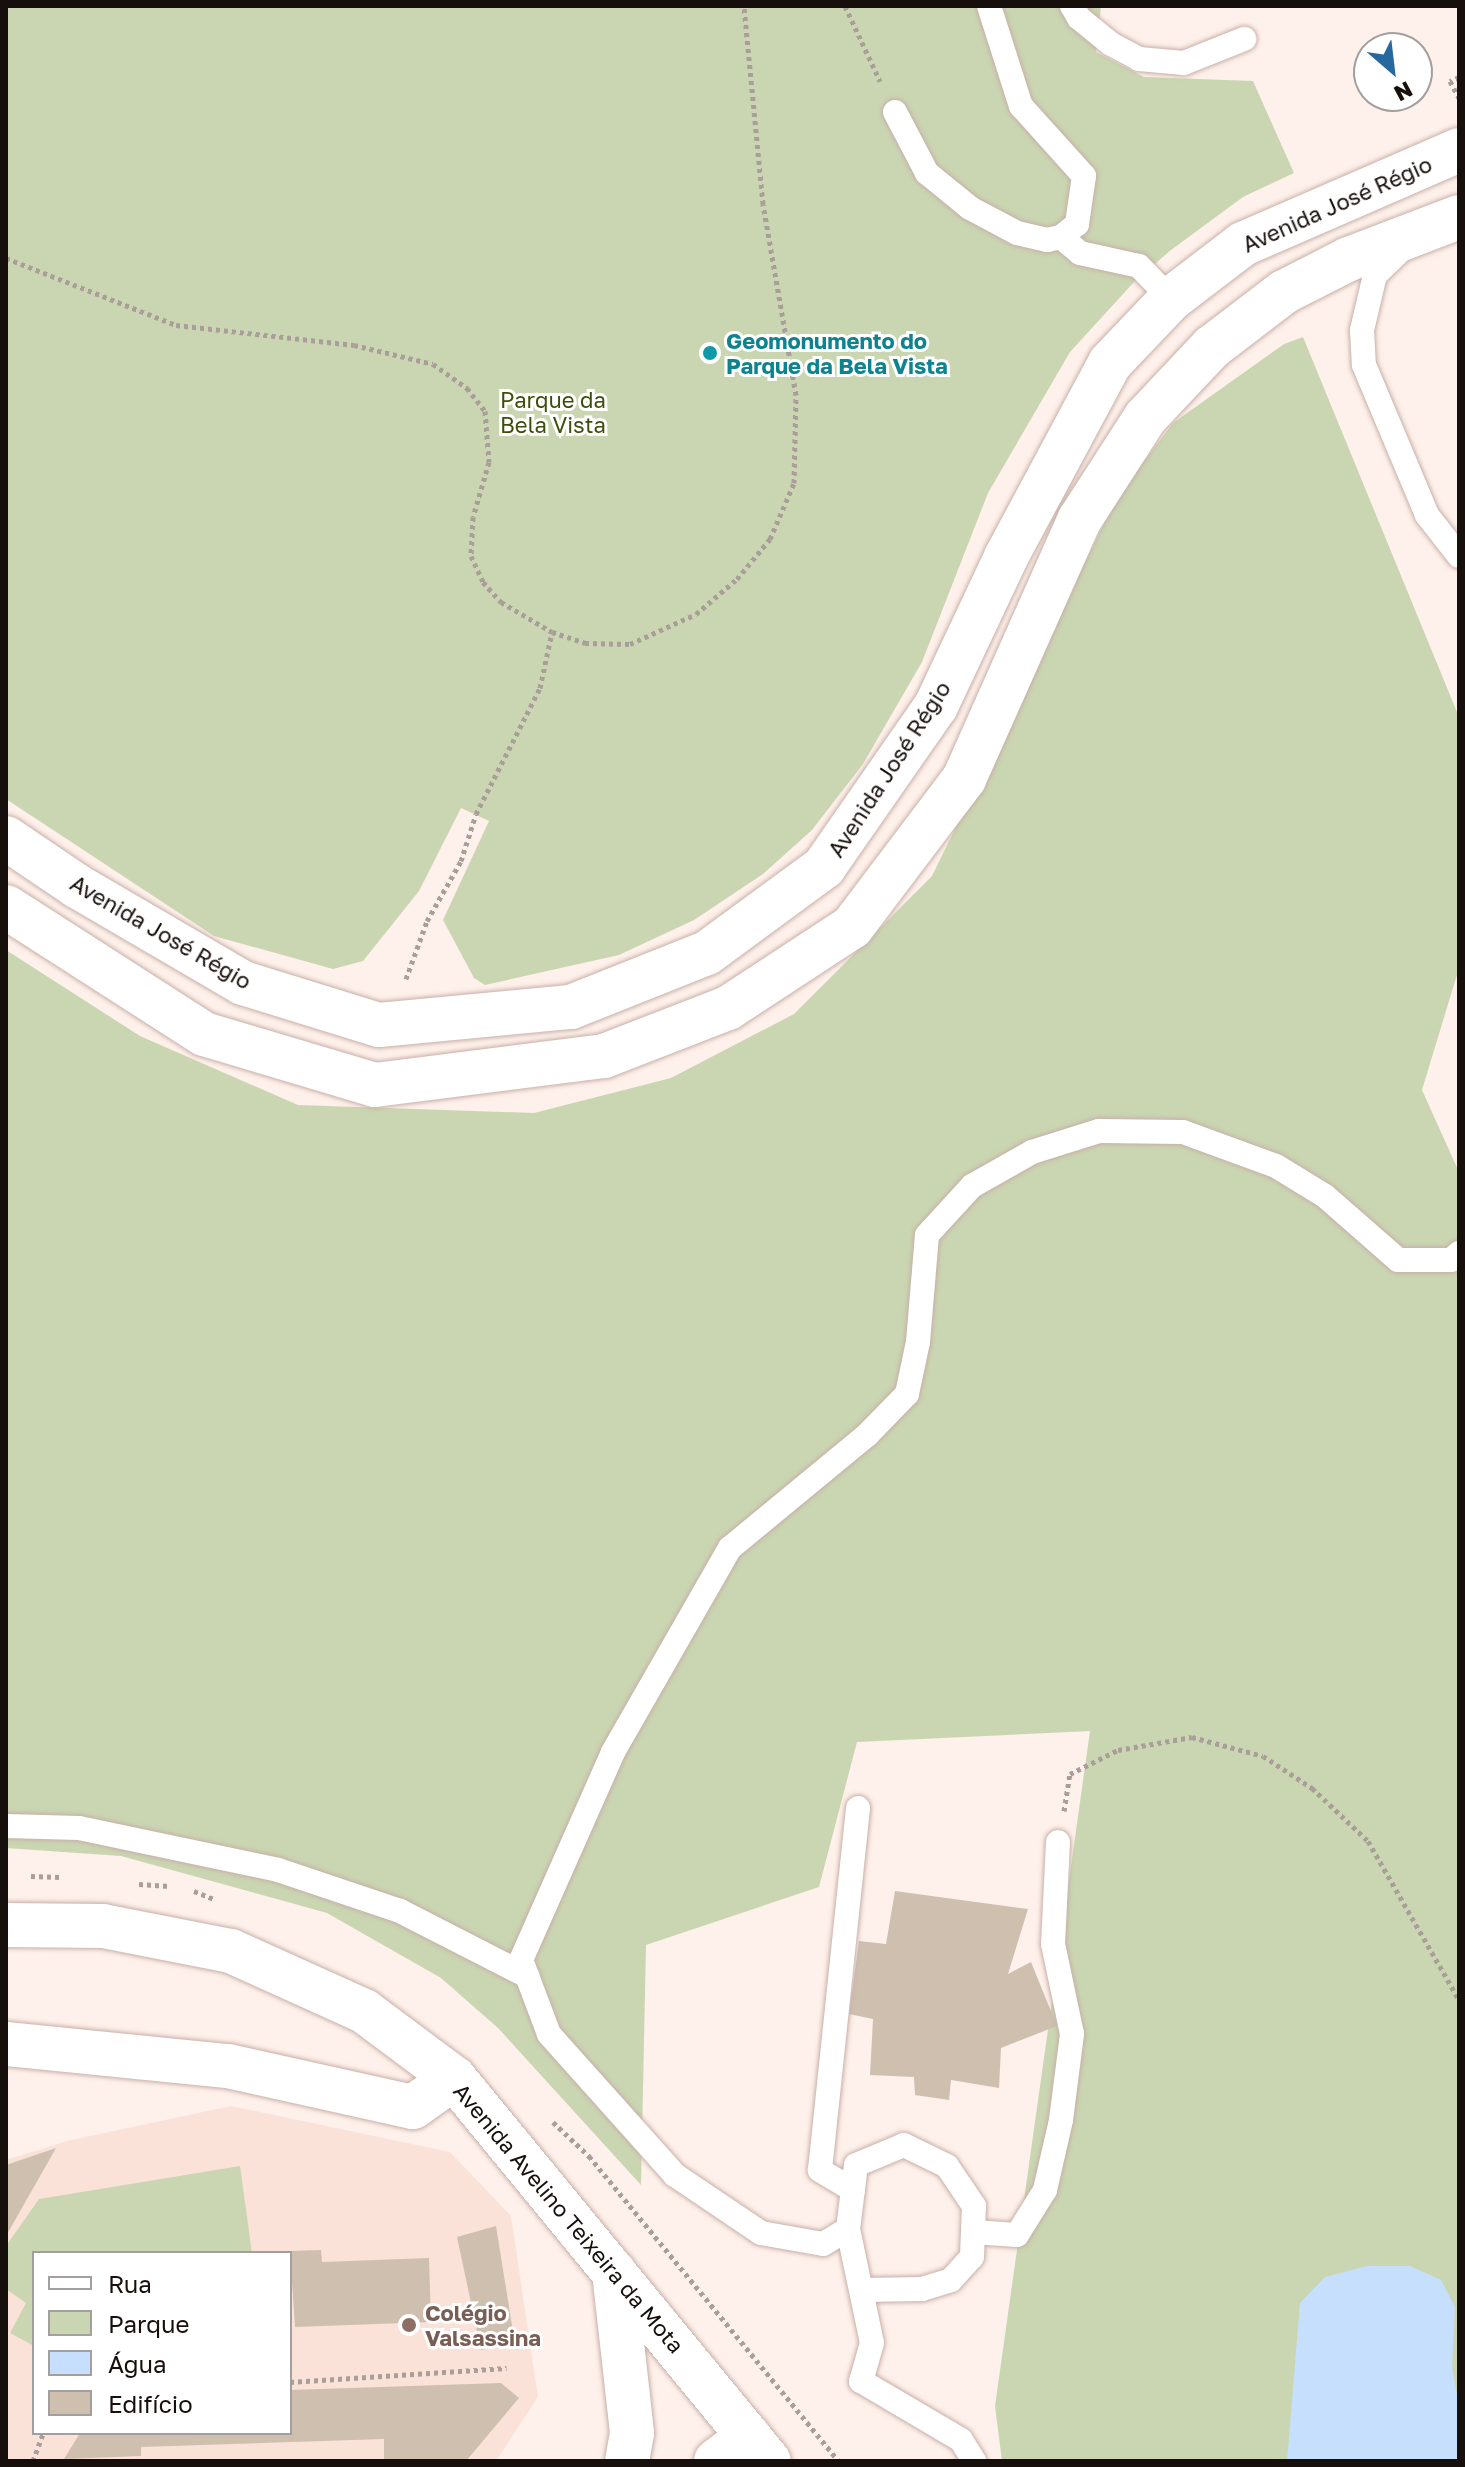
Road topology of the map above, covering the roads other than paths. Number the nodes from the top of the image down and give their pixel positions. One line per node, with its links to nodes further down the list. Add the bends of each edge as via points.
1 (989, 6): 7 (lane, via 1021,106 1084,176 1077,224)
2 (1072, 6): 3 (lane, via 1111,44 1139,59 1184,63)
3 (1244, 39)
4 (895, 112): 7 (lane, via 927,173 970,208 1017,233 1047,240)
5 (1459, 150): 8 (street, Avenida José Régio, via 1243,244)
6 (1440, 223): 9 (lane, via 1375,275 1362,330 1364,365 1427,515); 11 (street, via 1284,292 1212,347 1145,418 1080,519 964,779 852,927 728,1008 604,1056 375,1085 204,1034 92,967)
7 (1061, 237): 8 (lane, via 1080,253 1139,266)
8 (1171, 299): 10 (street, Avenida José Régio, via 1110,363 1006,557 936,706 824,867 707,953 571,1007 379,1025 243,983)
9 (1459, 556)
10 (6, 838)
11 (6, 907)
12 (1459, 1253): 17 (lane, via 1451,1260 1398,1260 1325,1196 1276,1166 1183,1132 1099,1131 1032,1152 972,1186 927,1235 918,1342 907,1394 867,1435 730,1548 613,1752 521,1960)
13 (858, 1808): 20 (lane, via 820,2170)
14 (6, 1826): 17 (lane, via 79,1828 278,1870 400,1911)
15 (1058, 1842): 22 (lane, via 1053,1944 1072,2034 1061,2120 1045,2190 1017,2235)
16 (6, 1925): 19 (street, Avenida Avelino Teixeira da Mota, via 103,1926 231,1951 364,2011)
17 (527, 1976): 21 (lane, via 549,2034 675,2175 761,2233 823,2244)
18 (6, 2044): 19 (street, via 228,2066 413,2107)
19 (454, 2078): 23 (street, Avenida Avelino Teixeira da Mota)
20 (853, 2190): 21 (lane); 22 (lane, via 856,2165 904,2145 947,2166 974,2206)
21 (848, 2229): 24 (lane)
22 (973, 2232): 24 (lane, via 972,2257 951,2280 922,2289)
23 (614, 2272): 25 (street, Avenida Avelino Teixeira da Mota); 26 (street, via 632,2433)
24 (862, 2290): 27 (lane, via 872,2343 861,2381 961,2440)
25 (745, 2453)
26 (627, 2461)
27 (974, 2461)

